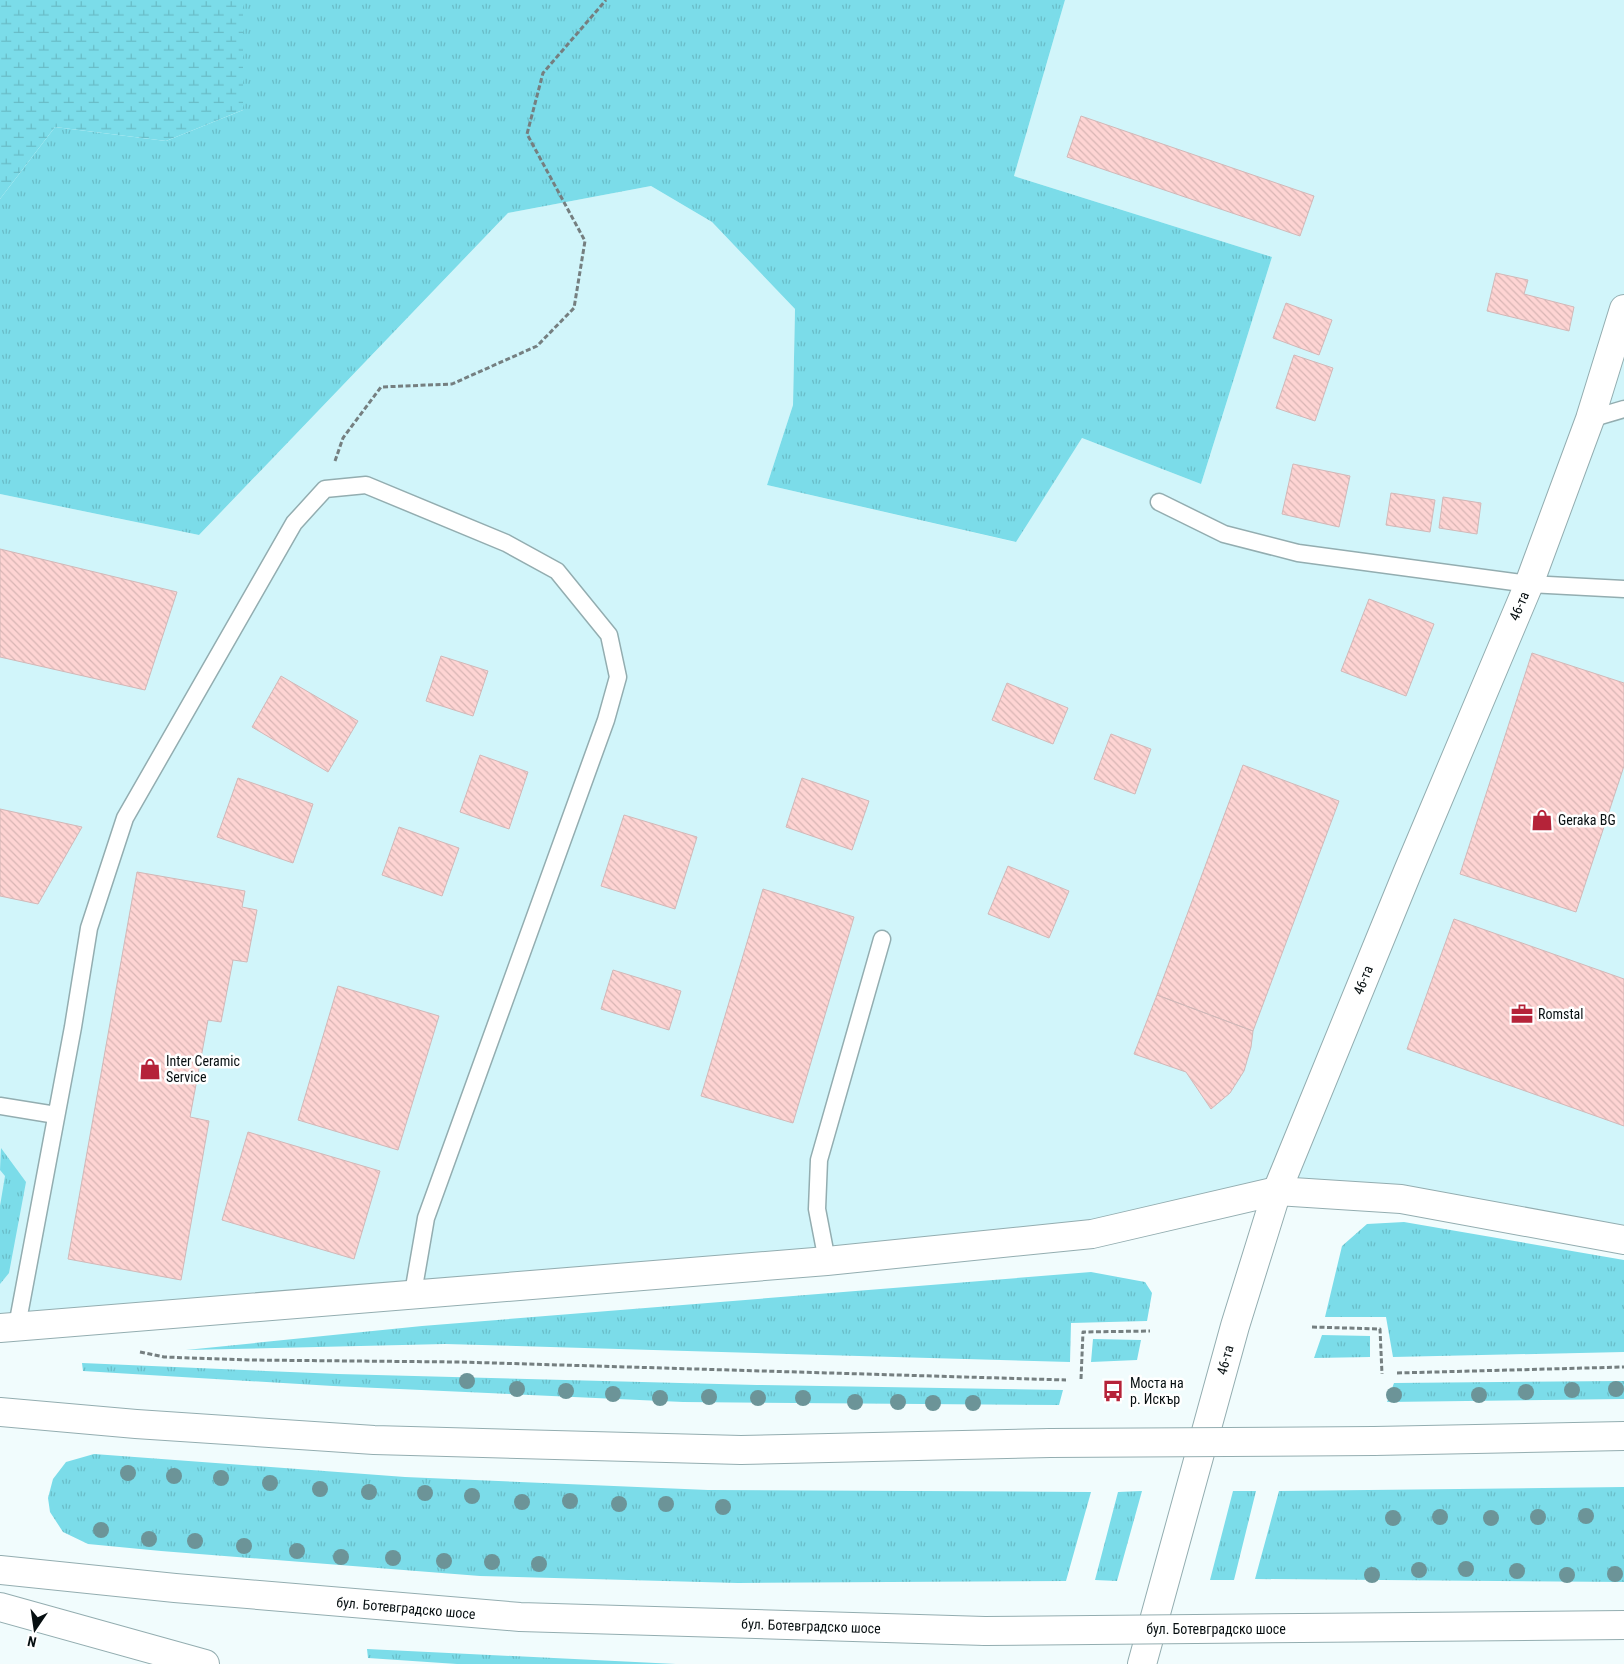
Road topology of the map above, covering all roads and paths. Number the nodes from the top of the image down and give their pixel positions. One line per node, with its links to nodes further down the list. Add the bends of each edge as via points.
1 (606, 0): 5 (path, via 543,73 526,134 585,241 574,308 537,346 452,384 381,387 343,438)
2 (1624, 309): 4 (main road, 46-та)
3 (1624, 409): 4 (lane)
4 (1590, 419): 7 (main road, 46-та)
5 (325, 490): 11 (lane, via 294,522 124,818 89,928); 17 (lane, via 366,485 506,543 557,571 609,635 618,677 606,720 426,1218)
6 (1159, 502): 7 (lane, via 1224,534 1298,553)
7 (1529, 584): 8 (lane); 12 (main road, 46-та)
8 (1624, 589)
9 (882, 939): 16 (lane, via 819,1160 817,1209)
10 (0, 1106): 11 (lane)
11 (56, 1115): 18 (lane)
12 (1277, 1191): 14 (main road, via 1401,1199); 16 (main road, via 1092,1234); 33 (main road, 46-та, via 1235,1326)
13 (1624, 1233): 14 (lane)
14 (1592, 1235): 15 (main road)
15 (1624, 1240)
16 (827, 1260): 17 (main road)
17 (413, 1293): 18 (main road)
18 (9, 1327)
19 (1312, 1327): 23 (path, via 1380,1328)
20 (1150, 1331): 26 (path, via 1083,1332)
21 (136, 1351): 25 (path, via 164,1357 248,1360 460,1362)
22 (1624, 1367): 24 (path)
23 (1382, 1374)
24 (1398, 1374)
25 (1066, 1380)
26 (1081, 1380)
27 (0, 1412): 28 (main road, bridge, via 374,1440 741,1450)
28 (1624, 1436)
29 (0, 1570): 31 (main road, бул. Ботевградско шосе, bridge, via 520,1617 985,1631)
30 (0, 1607): 32 (main road)
31 (1624, 1625)
32 (205, 1664)
33 (1142, 1664)

